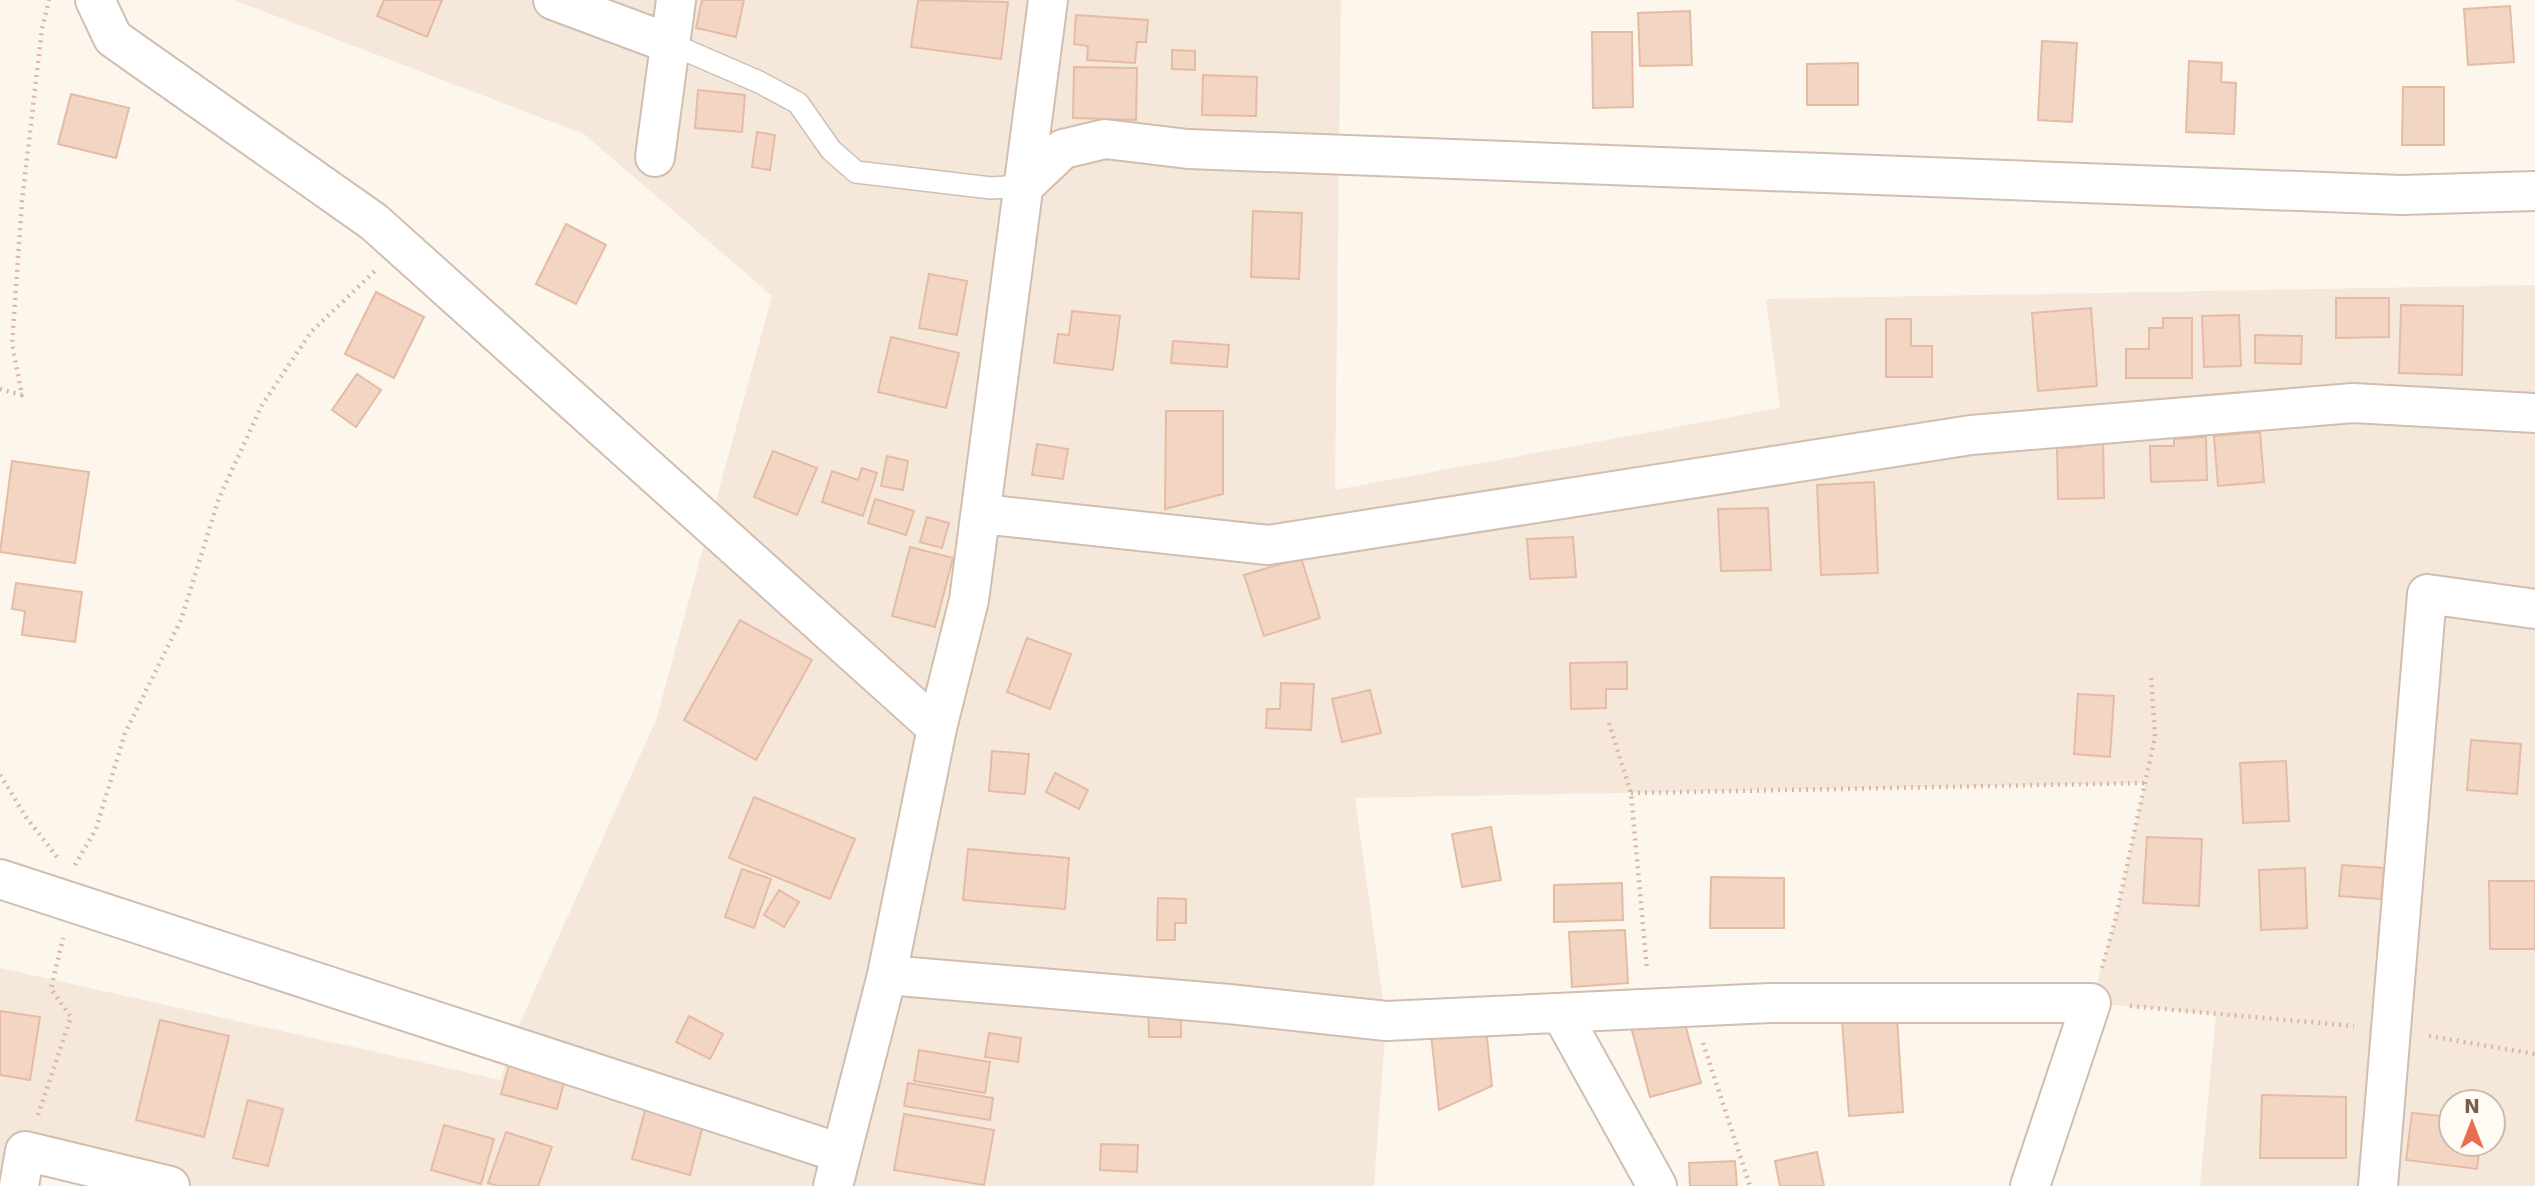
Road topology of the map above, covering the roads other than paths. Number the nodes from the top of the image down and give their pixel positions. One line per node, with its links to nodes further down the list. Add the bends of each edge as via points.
1 (95, 0): 12 (street, via 113,38 374,222)
2 (553, 0): 5 (street)
3 (676, 0): 5 (street)
4 (1048, 0): 7 (street)
5 (671, 44): 6 (street); 7 (lane, via 799,103 831,150 856,172 991,188)
6 (655, 157)
7 (1024, 186): 8 (street, via 1063,149 1105,139 1188,149 2402,195); 10 (street)
8 (2535, 191)
9 (2535, 413): 10 (street, via 2353,402 1971,435 1268,545)
10 (982, 514): 12 (street, via 969,600)
11 (2535, 609): 21 (street, via 2427,594)
12 (937, 728): 14 (street)
13 (0, 879): 17 (street, via 71,889)
14 (887, 975): 15 (street, via 1386,1021); 17 (street)
15 (1562, 1013): 19 (street); 20 (street, via 1770,1003 2091,1003)
16 (15, 1160): 18 (street)
17 (836, 1170)
18 (170, 1186)
19 (1657, 1186)
20 (2030, 1186)
21 (2378, 1186)

